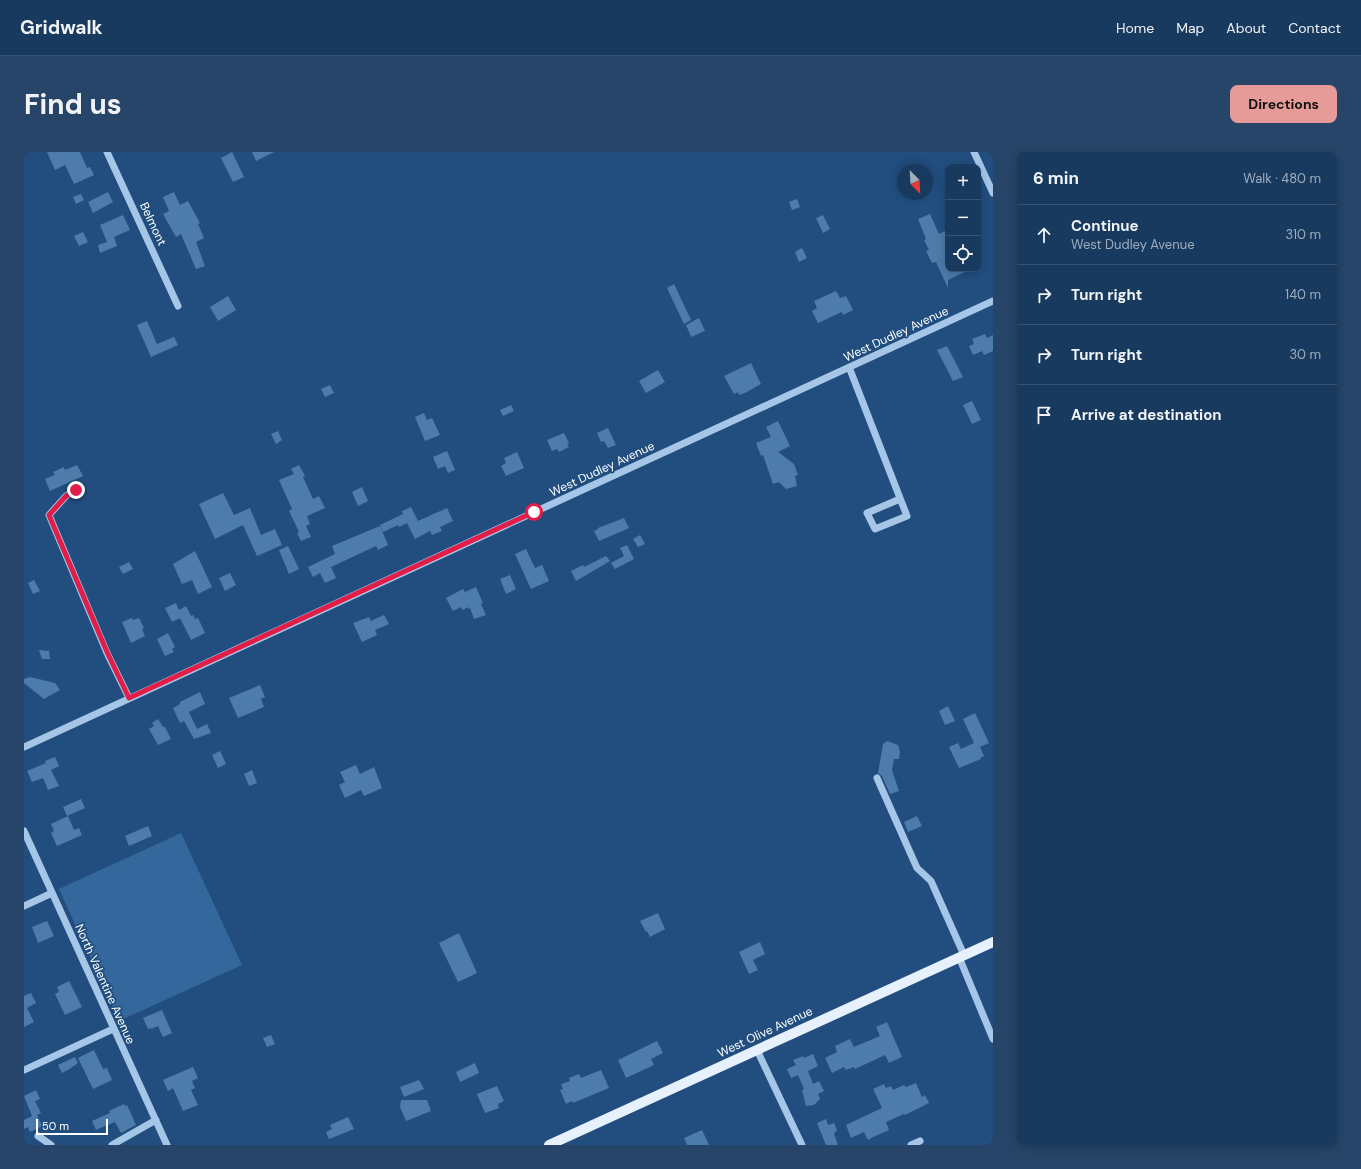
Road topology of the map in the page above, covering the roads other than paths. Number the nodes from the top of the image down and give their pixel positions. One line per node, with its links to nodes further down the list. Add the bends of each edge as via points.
1 (108, 152): 5 (street, Belmont)
2 (974, 152): 3 (street)
3 (993, 193)
4 (993, 302): 6 (street, West Dudley Avenue)
5 (178, 306)
6 (849, 368): 8 (street); 9 (street, West Dudley Avenue)
7 (76, 490): 9 (street, via 66,496 49,515)
8 (900, 499): 8 (street, via 907,516 875,529 867,513)
9 (129, 698): 10 (street, West Dudley Avenue)
10 (24, 747)
11 (876, 778): 16 (street, via 917,868 931,881)
12 (24, 831): 13 (street, North Valentine Avenue)
13 (52, 893): 14 (street); 17 (street, North Valentine Avenue)
14 (24, 906)
15 (993, 942): 16 (main road, West Olive Avenue)
16 (962, 956): 18 (street); 19 (main road, West Olive Avenue)
17 (113, 1029): 20 (street); 21 (street, North Valentine Avenue)
18 (993, 1039)
19 (757, 1050): 27 (main road, West Olive Avenue); 28 (street)
20 (24, 1070)
21 (156, 1120): 25 (street); 26 (street, North Valentine Avenue)
22 (38, 1136): 24 (street)
23 (920, 1141): 29 (street)
24 (51, 1145)
25 (112, 1145)
26 (167, 1145)
27 (549, 1145)
28 (802, 1145)
29 (911, 1145)

